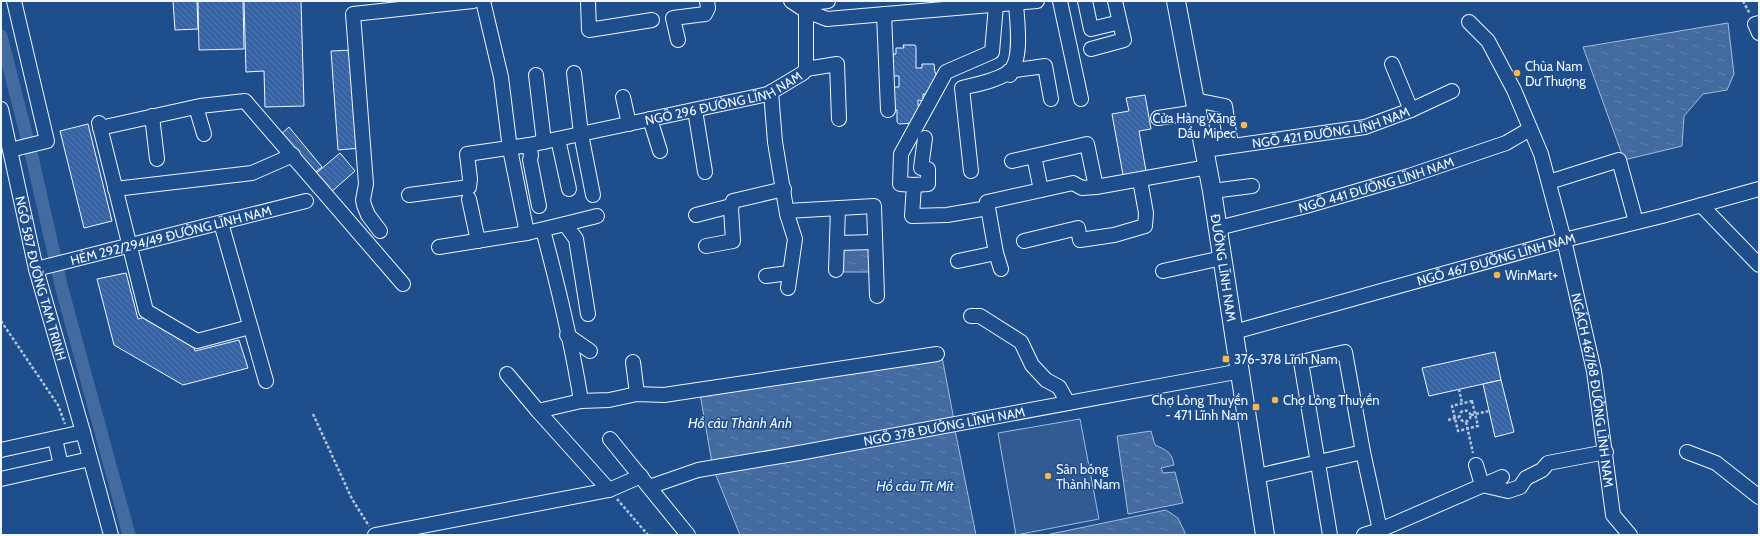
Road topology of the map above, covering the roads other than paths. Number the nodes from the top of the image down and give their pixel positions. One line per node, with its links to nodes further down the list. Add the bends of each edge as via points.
1 (14, 1): 54 (street, via 42,142)
2 (433, 1): 14 (street)
3 (473, 1): 14 (street)
4 (483, 1): 55 (street, via 501,77)
5 (588, 1): 19 (street, via 589,30)
6 (707, 1): 24 (street, via 708,8 705,14 673,18)
7 (791, 1): 17 (street)
8 (828, 1): 17 (street, via 811,3)
9 (1037, 1): 15 (street)
10 (1060, 1): 35 (street)
11 (1085, 1): 22 (street, via 1091,29)
12 (1115, 1): 25 (street, via 1124,40)
13 (1179, 1): 36 (main road, ĐƯỜNG LĨNH NAM)
14 (450, 3): 80 (street, via 353,14 366,184)
15 (1016, 4): 16 (street); 30 (street, via 1018,52)
16 (996, 5): 18 (street); 67 (street, via 992,52 946,72 902,154 900,184)
17 (808, 6): 18 (street, via 827,19); 27 (street, NGÕ 296 ĐƯỜNG LĨNH NAM)
18 (884, 14): 40 (street)
19 (652, 20)
20 (1469, 22): 47 (street, NGÁCH 467/68 ĐƯỜNG LĨNH NAM, via 1488,41 1514,90)
21 (1759, 23): 23 (street, via 1755,24)
22 (1112, 24)
23 (1759, 33)
24 (678, 40)
25 (1091, 49)
26 (1392, 64): 41 (street)
27 (806, 69): 31 (street, NGÕ 296 ĐƯỜNG LĨNH NAM); 45 (street, via 837,64)
28 (574, 73): 49 (street)
29 (536, 75): 52 (street)
30 (1010, 76): 34 (street, via 1045,66); 63 (street, via 962,88)
31 (771, 92): 39 (street, NGÕ 296 ĐƯỜNG LĨNH NAM); 73 (street, via 775,142)
32 (1452, 92): 41 (street, NGÕ 421 ĐƯỜNG LĨNH NAM)
33 (623, 97): 46 (street)
34 (1051, 99)
35 (1081, 99)
36 (1196, 106): 43 (street); 53 (main road, ĐƯỜNG LĨNH NAM); 53 (street, via 1225,106 1230,139)
37 (196, 107): 42 (street); 48 (street); 58 (street, via 245,100)
38 (1, 109): 54 (street, NGÕ 587 ĐƯỜNG TAM TRINH)
39 (695, 110): 44 (street, NGÕ 296 ĐƯỜNG LĨNH NAM); 64 (street)
40 (888, 110)
41 (1411, 110): 53 (street, NGÕ 421 ĐƯỜNG LĨNH NAM, via 1365,127)
42 (152, 116): 60 (street); 70 (street, via 99,126)
43 (1158, 118)
44 (650, 119): 46 (street, NGÕ 296 ĐƯỜNG LĨNH NAM); 57 (street)
45 (839, 119)
46 (629, 124): 49 (street, NGÕ 296 ĐƯỜNG LĨNH NAM)
47 (1530, 129): 66 (street, NGÁCH 467/68 ĐƯỜNG LĨNH NAM); 93 (street, NGÕ 441 ĐƯỜNG LĨNH NAM, via 1506,143 1409,176)
48 (204, 134)
49 (581, 134): 51 (street, NGÕ 296 ĐƯỜNG LĨNH NAM); 77 (street)
50 (925, 138): 67 (street, via 921,168 928,169 928,184)
51 (558, 139): 52 (street, NGÕ 296 ĐƯỜNG LĨNH NAM); 72 (street)
52 (544, 142): 56 (street, NGÕ 296 ĐƯỜNG LĨNH NAM)
53 (1204, 147): 62 (main road, ĐƯỜNG LĨNH NAM)
54 (14, 148): 109 (street, NGÕ 587 ĐƯỜNG TAM TRINH)
55 (510, 149): 56 (street, NGÕ 296 ĐƯỜNG LĨNH NAM); 76 (street, NGÕ 296 ĐƯỜNG LĨNH NAM, via 467,154 469,186); 96 (street)
56 (530, 150): 82 (street)
57 (660, 151)
58 (293, 155): 70 (street, via 252,173); 89 (street)
59 (1034, 156): 61 (street); 69 (street, via 1087,144); 74 (street)
60 (157, 159)
61 (1012, 161)
62 (1208, 167): 65 (street); 75 (main road, ĐƯỜNG LĨNH NAM)
63 (971, 171)
64 (705, 172)
65 (1140, 180): 69 (street); 99 (street, via 1146,213 1145,226 1114,235 1080,240 1078,228)
66 (1549, 182): 90 (street, via 1619,160); 97 (street, NGÁCH 467/68 ĐƯỜNG LĨNH NAM)
67 (914, 185): 85 (street, via 912,216 947,215)
68 (1252, 186): 75 (street)
69 (1096, 187): 74 (street, via 1082,188 1073,183)
70 (116, 188): 102 (street)
71 (1759, 188): 81 (street, NGÕ 467 ĐƯỜNG LĨNH NAM)
72 (569, 189)
73 (784, 189): 83 (street, via 733,201); 86 (street)
74 (1041, 190): 85 (street, via 987,202)
75 (1212, 190): 93 (main road, ĐƯỜNG LĨNH NAM)
76 (409, 195)
77 (593, 195)
78 (469, 199): 98 (street)
79 (306, 201): 91 (street, HẺM 292/294/49 ĐƯỜNG LĨNH NAM)
80 (364, 205): 89 (street); 95 (street)
81 (1701, 205): 90 (street, NGÕ 467 ĐƯỜNG LĨNH NAM); 108 (street)
82 (541, 206)
83 (731, 206): 87 (street); 103 (street, via 733,241)
84 (838, 208): 86 (street); 100 (street, via 874,206); 101 (street)
85 (988, 208): 105 (street)
86 (787, 210): 113 (street, via 795,239)
87 (696, 215)
88 (597, 216): 92 (street)
89 (346, 219): 115 (street)
90 (1636, 222): 97 (street, NGÕ 467 ĐƯỜNG LĨNH NAM)
91 (221, 223): 102 (street, HẺM 292/294/49 ĐƯỜNG LĨNH NAM); 120 (street)
92 (565, 224): 94 (street); 118 (street, via 576,239)
93 (1218, 228): 106 (main road, ĐƯỜNG LĨNH NAM)
94 (543, 230): 96 (street); 122 (street)
95 (380, 231)
96 (527, 233): 98 (street)
97 (1564, 240): 121 (street, NGÕ 467 ĐƯỜNG LĨNH NAM); 138 (street, NGÁCH 467/68 ĐƯỜNG LĨNH NAM, via 1594,371)
98 (478, 241): 104 (street)
99 (1024, 241)
100 (875, 242): 101 (street); 117 (street)
101 (837, 243): 111 (street)
102 (129, 246): 109 (street, HẺM 292/294/49 ĐƯỜNG LĨNH NAM); 120 (street, via 146,311 197,341)
103 (706, 246)
104 (439, 247)
105 (996, 253): 107 (street); 110 (street)
106 (1222, 258): 112 (street); 121 (main road, ĐƯỜNG LĨNH NAM)
107 (958, 261)
108 (1759, 265)
109 (42, 268): 135 (street, NGÕ 587 ĐƯỜNG TAM TRINH)
110 (1001, 269)
111 (836, 270)
112 (1163, 271)
113 (789, 273): 114 (street); 116 (street)
114 (766, 276)
115 (403, 284)
116 (788, 288)
117 (877, 296)
118 (588, 314)
119 (971, 316): 131 (street, via 980,316 1022,342 1032,365 1046,380 1059,387)
120 (250, 327): 128 (street)
121 (1234, 332): 126 (main road, ĐƯỜNG LĨNH NAM)
122 (567, 335): 123 (street); 130 (street)
123 (590, 351)
124 (937, 354): 129 (street, via 664,395)
125 (633, 362): 129 (street)
126 (1241, 371): 131 (street, NGÕ 378 ĐƯỜNG LĨNH NAM); 143 (main road, ĐƯỜNG LĨNH NAM)
127 (507, 374): 132 (street)
128 (266, 381)
129 (637, 394): 130 (street, via 609,400)
130 (581, 401): 132 (street)
131 (1068, 403): 146 (street, NGÕ 378 ĐƯỜNG LĨNH NAM, via 698,470)
132 (538, 411): 148 (street)
133 (55, 439): 135 (street); 136 (street); 141 (street)
134 (610, 439): 146 (street)
135 (83, 443): 141 (street); 152 (street, NGÕ 587 ĐƯỜNG TAM TRINH)
136 (1, 450)
137 (1363, 452): 140 (street); 140 (street, via 1345,352 1301,362); 150 (street)
138 (1606, 452): 147 (street, via 1548,463 1542,470 1526,478 1520,487 1508,491); 157 (street, NGÁCH 467/68 ĐƯỜNG LĨNH NAM, via 1613,515)
139 (1687, 452): 149 (street, via 1716,462)
140 (1318, 463): 143 (street); 155 (street)
141 (61, 465): 145 (street)
142 (1476, 465): 147 (street)
143 (1257, 476): 154 (main road, ĐƯỜNG LĨNH NAM)
144 (1502, 477): 147 (street)
145 (1, 479)
146 (645, 482): 148 (street, NGÕ 378 ĐƯỜNG LĨNH NAM); 153 (street)
147 (1482, 485): 150 (street)
148 (609, 490): 151 (street, NGÕ 378 ĐƯỜNG LĨNH NAM)
149 (1759, 497)
150 (1380, 530): 156 (street)
151 (373, 532)
152 (110, 535)
153 (688, 535)
154 (1265, 535)
155 (1330, 535)
156 (1364, 535)
157 (1630, 535)

